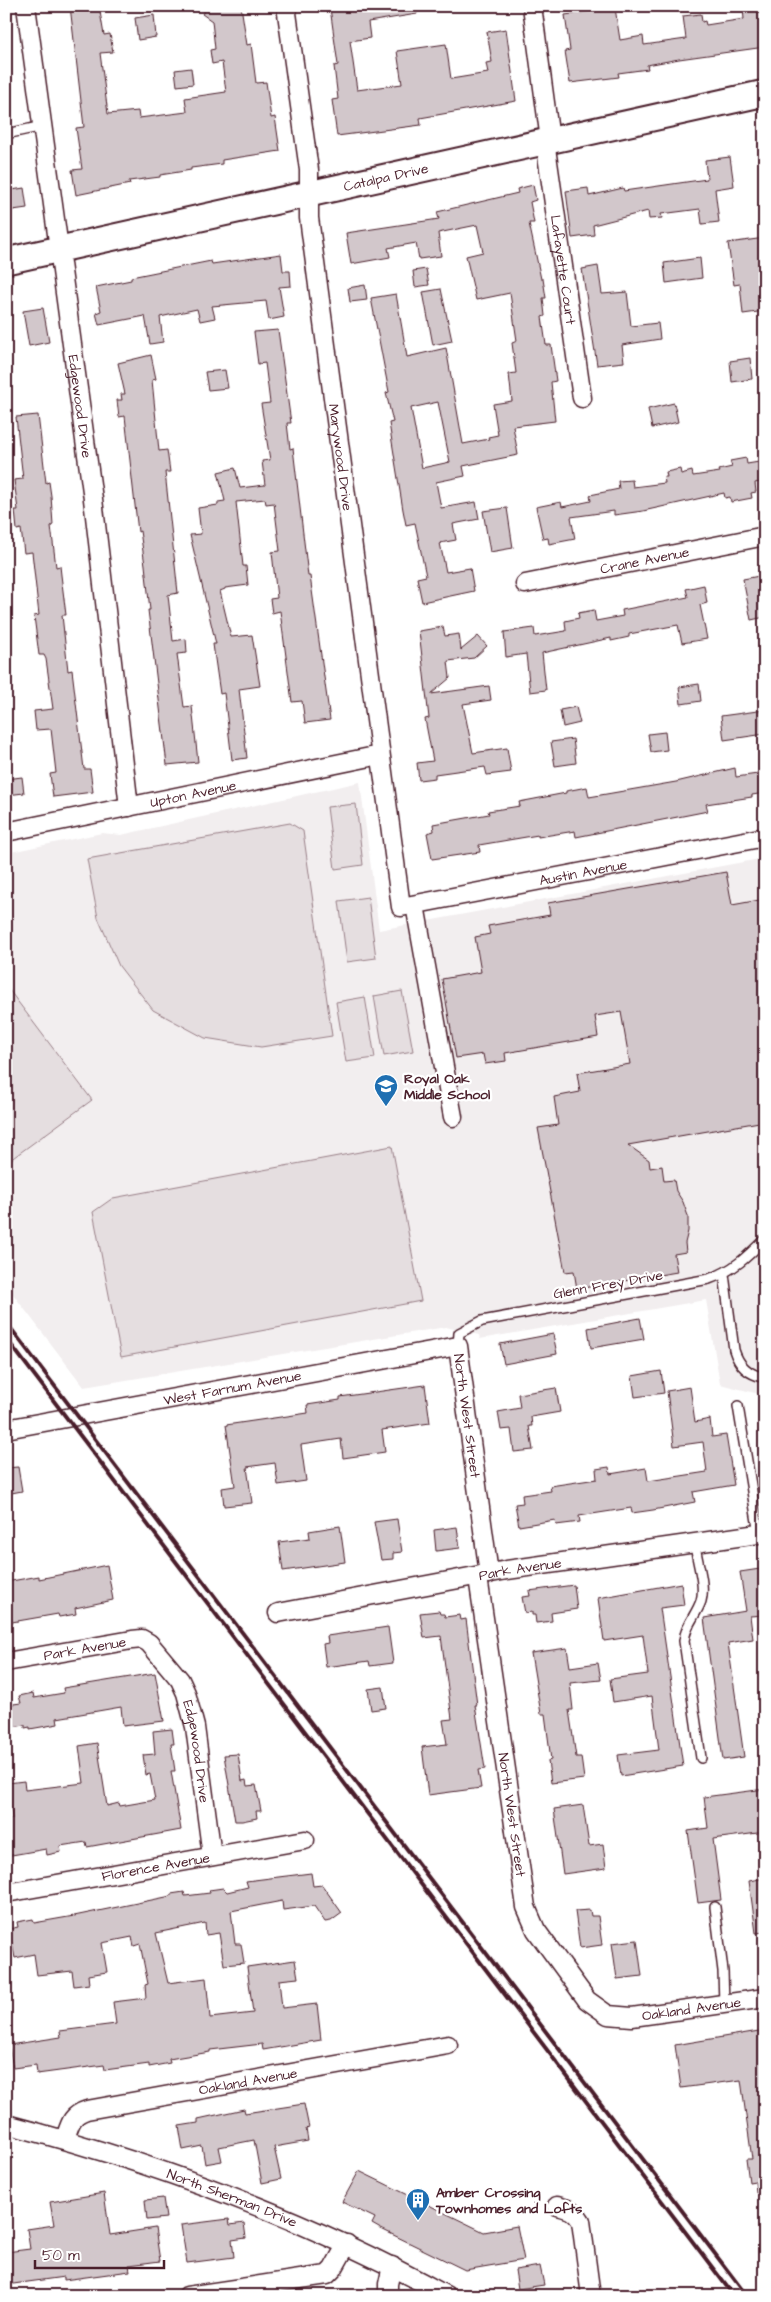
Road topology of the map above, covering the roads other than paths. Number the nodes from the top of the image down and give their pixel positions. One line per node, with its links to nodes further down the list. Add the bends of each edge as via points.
1 (26, 6): 5 (street, Edgewood Drive)
2 (286, 6): 8 (street, Marywood Drive)
3 (532, 6): 7 (street, Lafayette Court)
4 (765, 93): 7 (street, Catalpa Drive)
5 (43, 126): 6 (lane); 9 (street, Edgewood Drive)
6 (6, 134)
7 (548, 141): 8 (street, Catalpa Drive); 11 (street, Lafayette Court)
8 (309, 194): 9 (street, Catalpa Drive); 14 (street, Marywood Drive, via 309,218)
9 (60, 249): 10 (street, Catalpa Drive); 15 (street, Edgewood Drive)
10 (6, 261)
11 (582, 398)
12 (765, 536): 13 (street, Crane Avenue)
13 (525, 584)
14 (380, 755): 15 (street, Upton Avenue); 18 (street, Marywood Drive)
15 (129, 807): 16 (street, Upton Avenue)
16 (6, 832)
17 (765, 838): 18 (street, Austin Avenue)
18 (408, 906): 19 (street, Marywood Drive)
19 (454, 1117)
20 (765, 1239): 21 (lane, Glenn Frey Drive)
21 (724, 1274): 22 (lane, Glenn Frey Drive, via 694,1284 482,1321 459,1333); 23 (lane, via 738,1362 746,1370)
22 (458, 1346): 25 (street, West Farnum Avenue); 28 (street, North West Street)
23 (765, 1378)
24 (738, 1406): 26 (lane)
25 (6, 1430)
26 (762, 1533): 27 (street, Park Avenue)
27 (695, 1543): 28 (street, Park Avenue); 32 (lane, via 701,1601 685,1630 684,1641)
28 (483, 1575): 29 (street, Park Avenue); 39 (street, North West Street, via 526,1907 536,1930 587,2000 608,2015)
29 (278, 1613)
30 (159, 1654): 31 (street, Park Avenue, via 149,1643 132,1640); 34 (street, Edgewood Drive, via 180,1680 191,1707)
31 (6, 1662)
32 (701, 1758)
33 (306, 1840): 34 (street, Florence Avenue)
34 (212, 1856): 35 (street, Florence Avenue)
35 (6, 1893)
36 (715, 1907): 38 (lane)
37 (765, 1998): 38 (street, Oakland Avenue)
38 (724, 2004): 39 (street, Oakland Avenue)
39 (618, 2016)
40 (448, 2045): 42 (street, Oakland Avenue, via 87,2110 71,2120)
41 (6, 2124): 42 (street, North Sherman Drive)
42 (65, 2139): 44 (street, North Sherman Drive, via 282,2216)
43 (557, 2206): 49 (street, via 570,2209 581,2222)
44 (347, 2244): 45 (street, North Sherman Drive); 46 (street, via 327,2275)
45 (392, 2266): 47 (street); 48 (street, North Sherman Drive)
46 (187, 2296)
47 (388, 2296)
48 (447, 2296)
49 (591, 2296)

